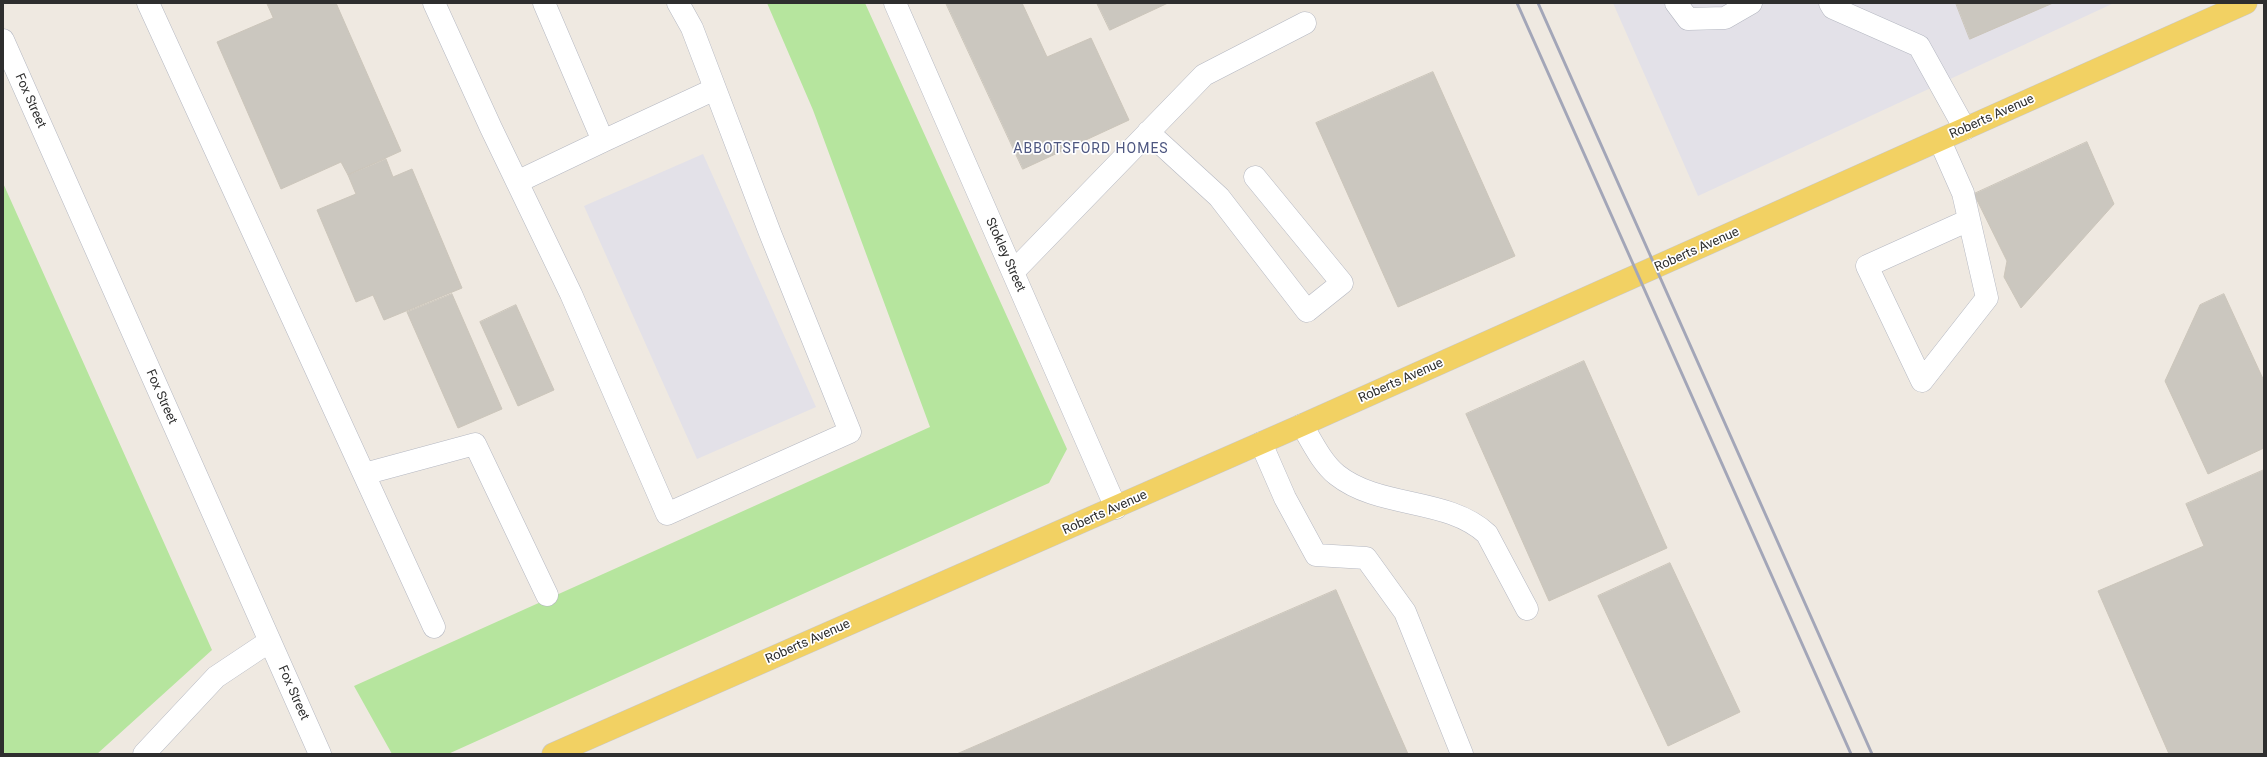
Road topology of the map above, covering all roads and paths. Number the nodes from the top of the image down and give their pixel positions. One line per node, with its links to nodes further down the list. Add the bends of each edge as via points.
1 (148, 3): 23 (street)
2 (434, 3): 18 (street)
3 (544, 3): 15 (street)
4 (678, 3): 12 (street, via 692,28)
5 (895, 3): 20 (street, Stokley Street)
6 (1676, 3): 9 (street, via 1688,19 1725,18)
7 (1830, 3): 13 (street, via 1832,8 1919,46)
8 (2246, 3): 13 (main road, Roberts Avenue)
9 (1748, 4)
10 (1305, 23): 14 (street, via 1204,75)
11 (3, 40): 28 (street, Fox Street)
12 (715, 89): 15 (street); 18 (street, via 850,432 667,514 571,294)
13 (1965, 129): 16 (main road, Roberts Avenue)
14 (1148, 132): 17 (street, via 1219,197 1307,311 1342,283); 20 (street)
15 (603, 141): 18 (street)
16 (1940, 141): 19 (street, via 1963,193); 21 (main road, Roberts Avenue)
17 (1255, 177)
18 (517, 182)
19 (1969, 220): 19 (street, via 1987,298 1922,381 1867,266)
20 (1013, 272): 24 (street, Stokley Street)
21 (1302, 425): 22 (main road, Roberts Avenue); 26 (street, via 1324,460 1337,475 1354,485 1462,517 1478,525 1487,534)
22 (1261, 443): 24 (main road, Roberts Avenue); 32 (street, via 1285,498 1316,555 1366,558 1405,612)
23 (364, 474): 25 (street, via 475,444); 27 (street)
24 (1116, 508): 31 (main road, Roberts Avenue)
25 (547, 595)
26 (1527, 609)
27 (434, 627)
28 (270, 641): 29 (street, via 216,677); 30 (street, Fox Street)
29 (144, 754)
30 (320, 754)
31 (553, 754)
32 (1462, 754)

